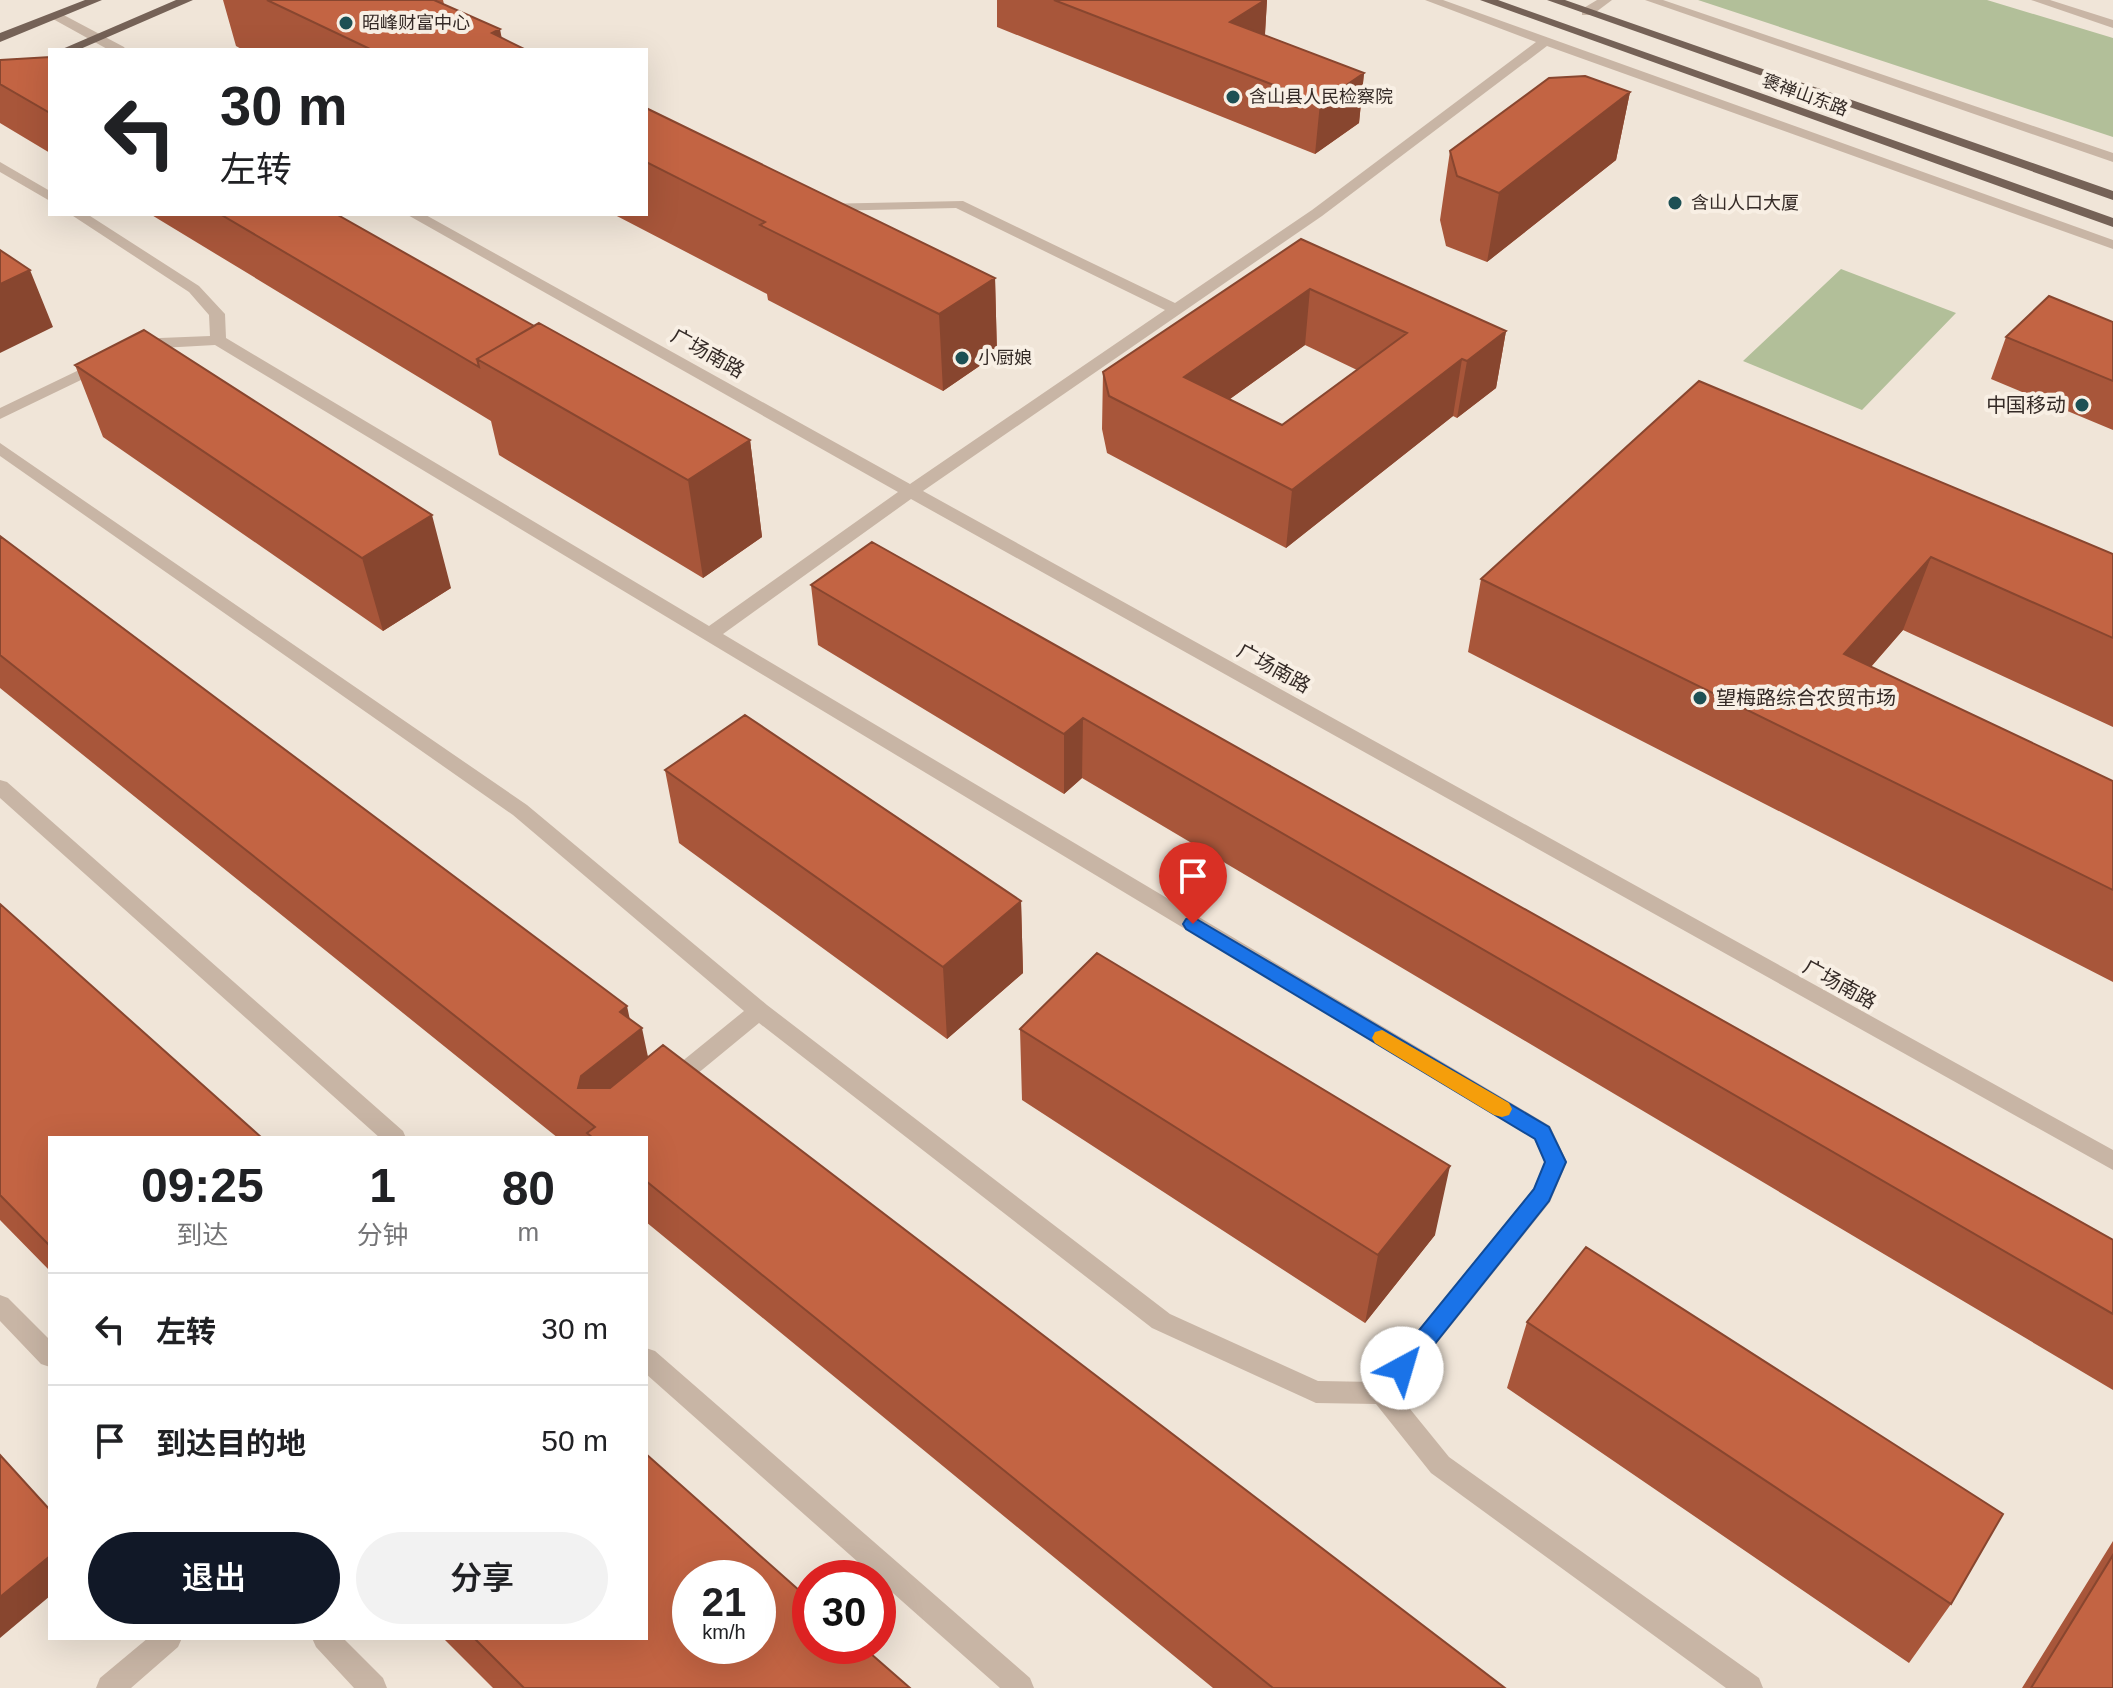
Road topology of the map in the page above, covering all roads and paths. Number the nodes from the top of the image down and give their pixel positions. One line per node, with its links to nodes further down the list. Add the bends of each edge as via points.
1 (96, 0): 10 (main road)
2 (187, 0): 13 (main road)
3 (1431, 0): 14 (street)
4 (1486, 0): 24 (main road, 褒禅山东路)
5 (1553, 0): 9 (main road, 褒禅山东路)
6 (1606, 0): 9 (street)
7 (1651, 0): 17 (street)
8 (2037, 0): 11 (street)
9 (1587, 12): 20 (main road, 褒禅山东路)
10 (58, 16): 12 (main road); 13 (street)
11 (2113, 24)
12 (0, 38)
13 (97, 38): 15 (main road); 16 (street)
14 (1546, 41): 25 (street); 26 (street, via 1317,213)
15 (72, 48)
16 (115, 48)
17 (2113, 158)
18 (1, 166): 19 (street)
19 (48, 196)
20 (2113, 196)
21 (803, 203): 26 (street, via 830,209 958,204)
22 (80, 216): 27 (street, via 194,289 217,314)
23 (417, 216): 30 (street, 广场南路)
24 (2113, 223)
25 (2113, 245)
26 (1176, 310): 30 (street)
27 (218, 340): 28 (street, via 160,343 113,358); 31 (street)
28 (0, 414)
29 (0, 448): 33 (street, via 520,810)
30 (911, 491): 31 (street); 36 (street, 广场南路)
31 (709, 635): 40 (street, via 1542,1133 1556,1162 1542,1195)
32 (0, 787): 35 (street)
33 (759, 1011): 34 (street); 40 (street, via 1161,1321 1316,1392)
34 (652, 1099)
35 (393, 1136)
36 (2113, 1161)
37 (0, 1305): 38 (street)
38 (48, 1354)
39 (648, 1361): 45 (street)
40 (1382, 1393): 46 (street, via 1440,1465)
41 (167, 1640): 43 (street)
42 (327, 1640): 44 (street)
43 (110, 1688)
44 (373, 1688)
45 (1020, 1688)
46 (1749, 1688)

